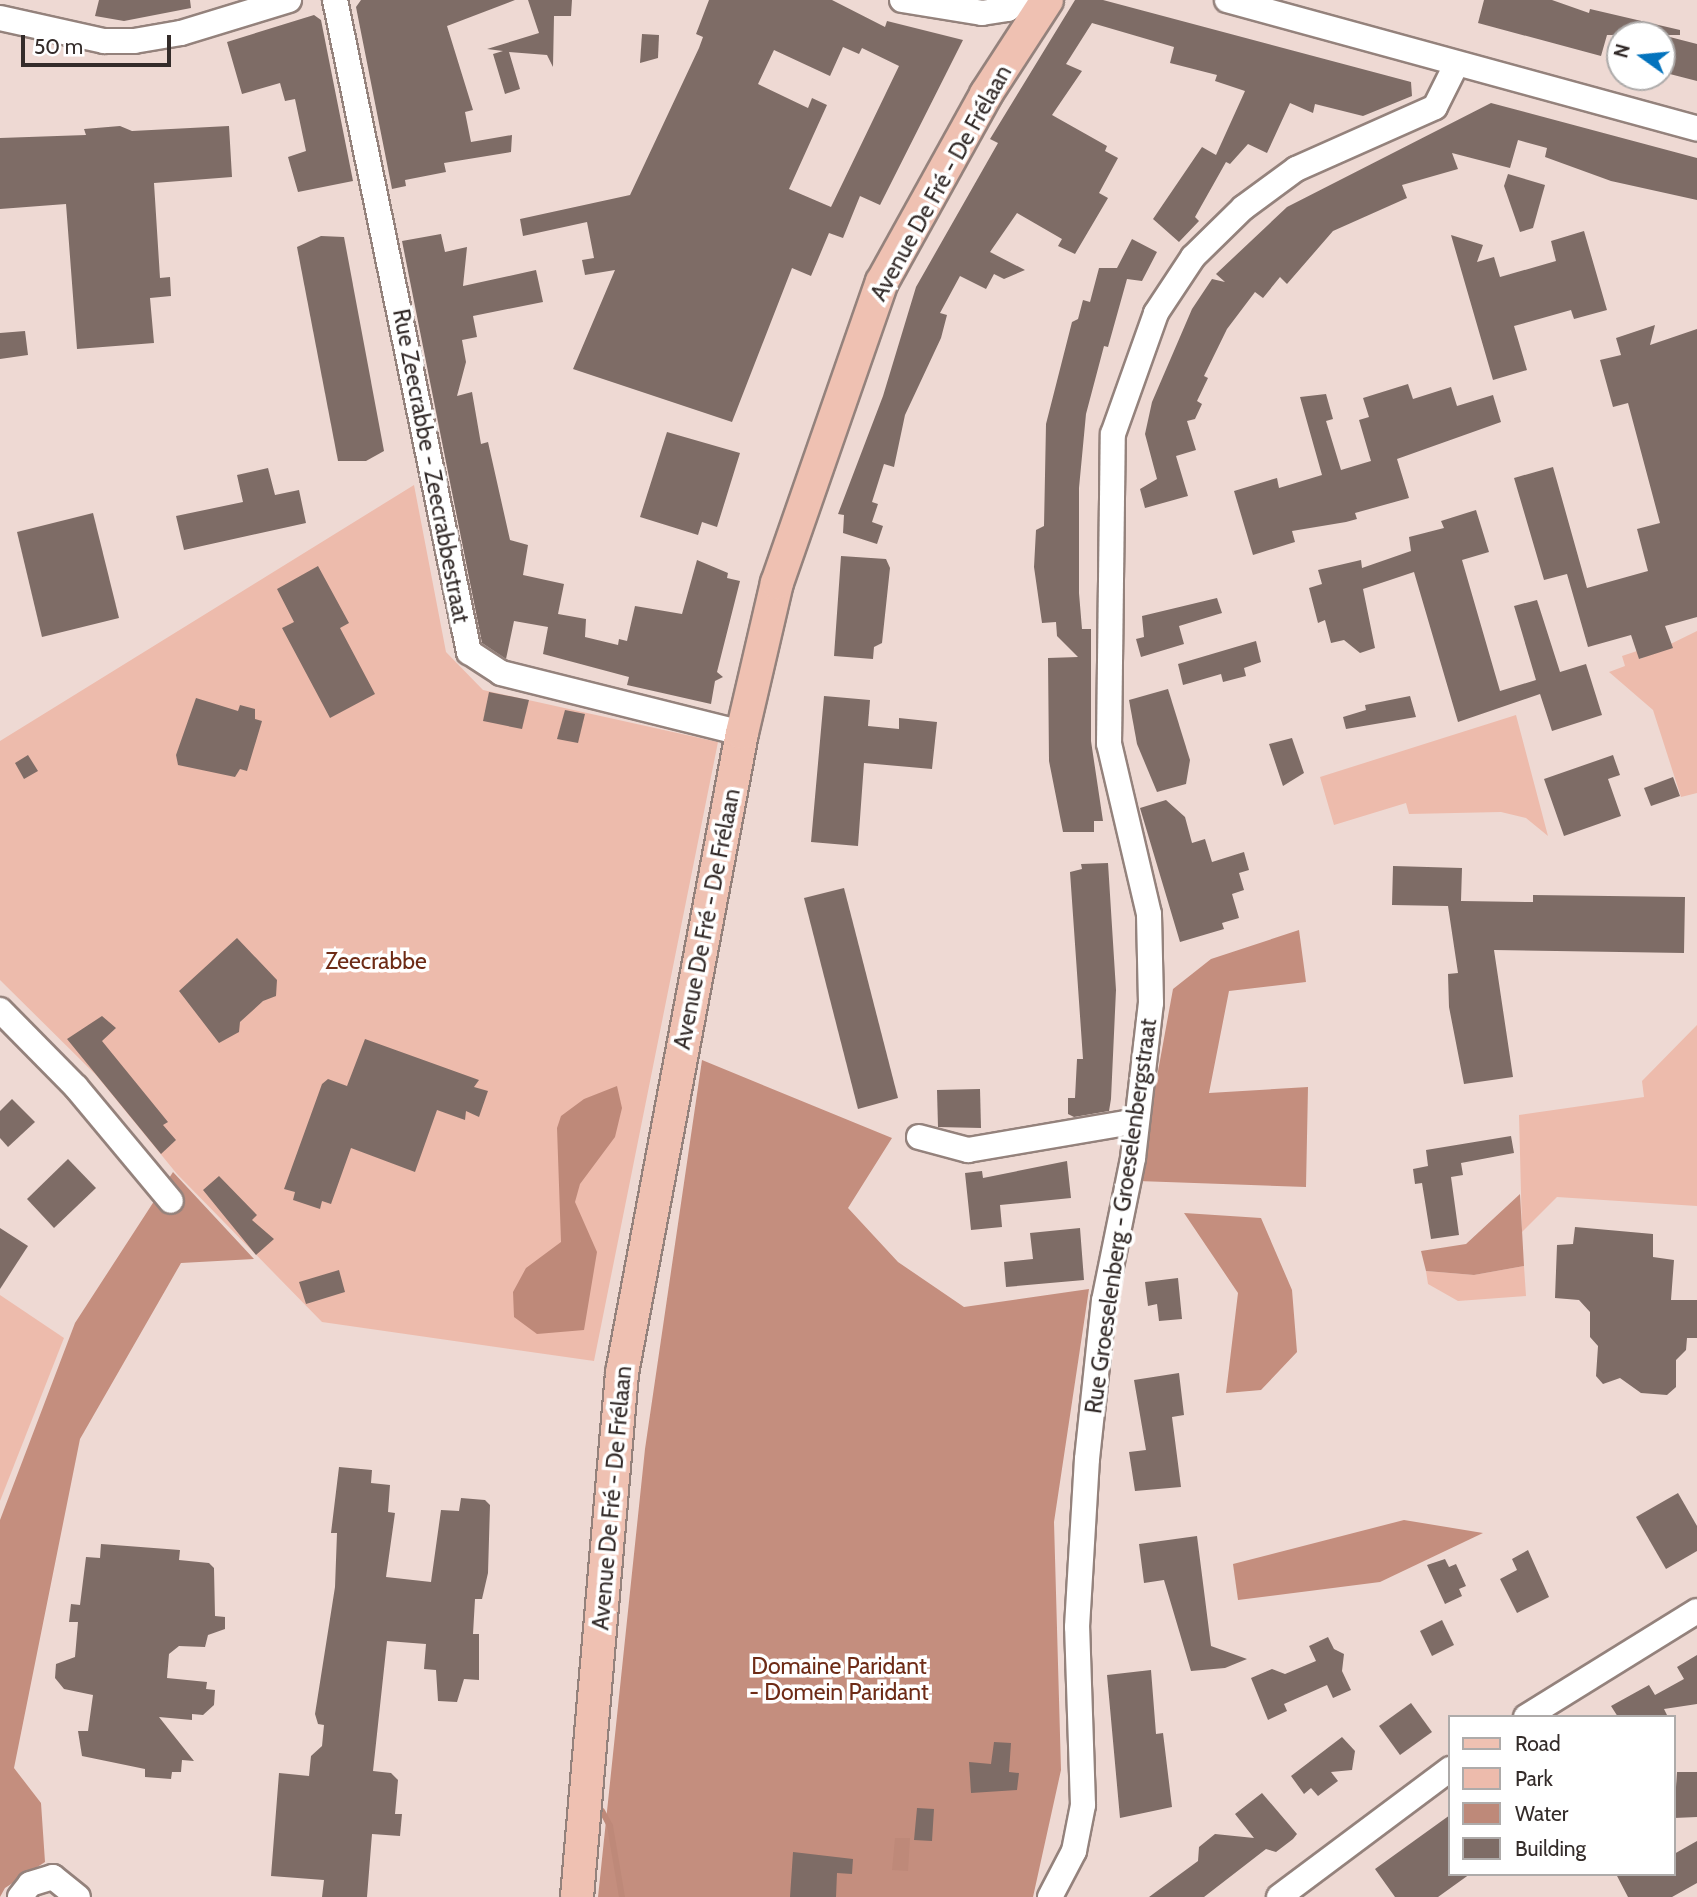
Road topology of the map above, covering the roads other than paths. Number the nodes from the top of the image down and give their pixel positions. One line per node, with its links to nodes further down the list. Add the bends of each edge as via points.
1 (289, 0): 7 (street, via 181,33 134,41 104,41)
2 (335, 0): 10 (street, Rue Zeecrabbe - Zeecrabbestraat, via 469,652 501,673)
3 (901, 0): 4 (street, via 934,10 982,13 1008,9)
4 (1020, 0)
5 (1047, 0): 10 (main road, Avenue De Fré - De Frélaan, via 986,94 875,298 777,583)
6 (1227, 0): 8 (street)
7 (0, 18)
8 (1456, 65): 9 (street); 12 (street, Rue Groeselenberg - Groeselenbergstraat, via 1434,107 1332,149 1243,208 1194,257 1156,313 1131,372 1113,434 1107,699 1111,757 1149,914 1151,1003)
9 (1697, 129)
10 (742, 733): 20 (main road, Avenue De Fré - De Frélaan, via 620,1385)
11 (0, 1010): 14 (street, via 76,1087)
12 (1136, 1121): 13 (street, via 968,1150); 21 (street, Rue Groeselenberg - Groeselenbergstraat, via 1104,1301 1087,1459 1077,1653 1083,1805 1074,1851)
13 (919, 1136)
14 (171, 1201)
15 (1697, 1611): 16 (street)
16 (1529, 1715)
17 (1448, 1770): 22 (street)
18 (20, 1897): 19 (street, via 30,1884 53,1877)
19 (78, 1897)
20 (577, 1897)
21 (1050, 1897)
22 (1279, 1897)

